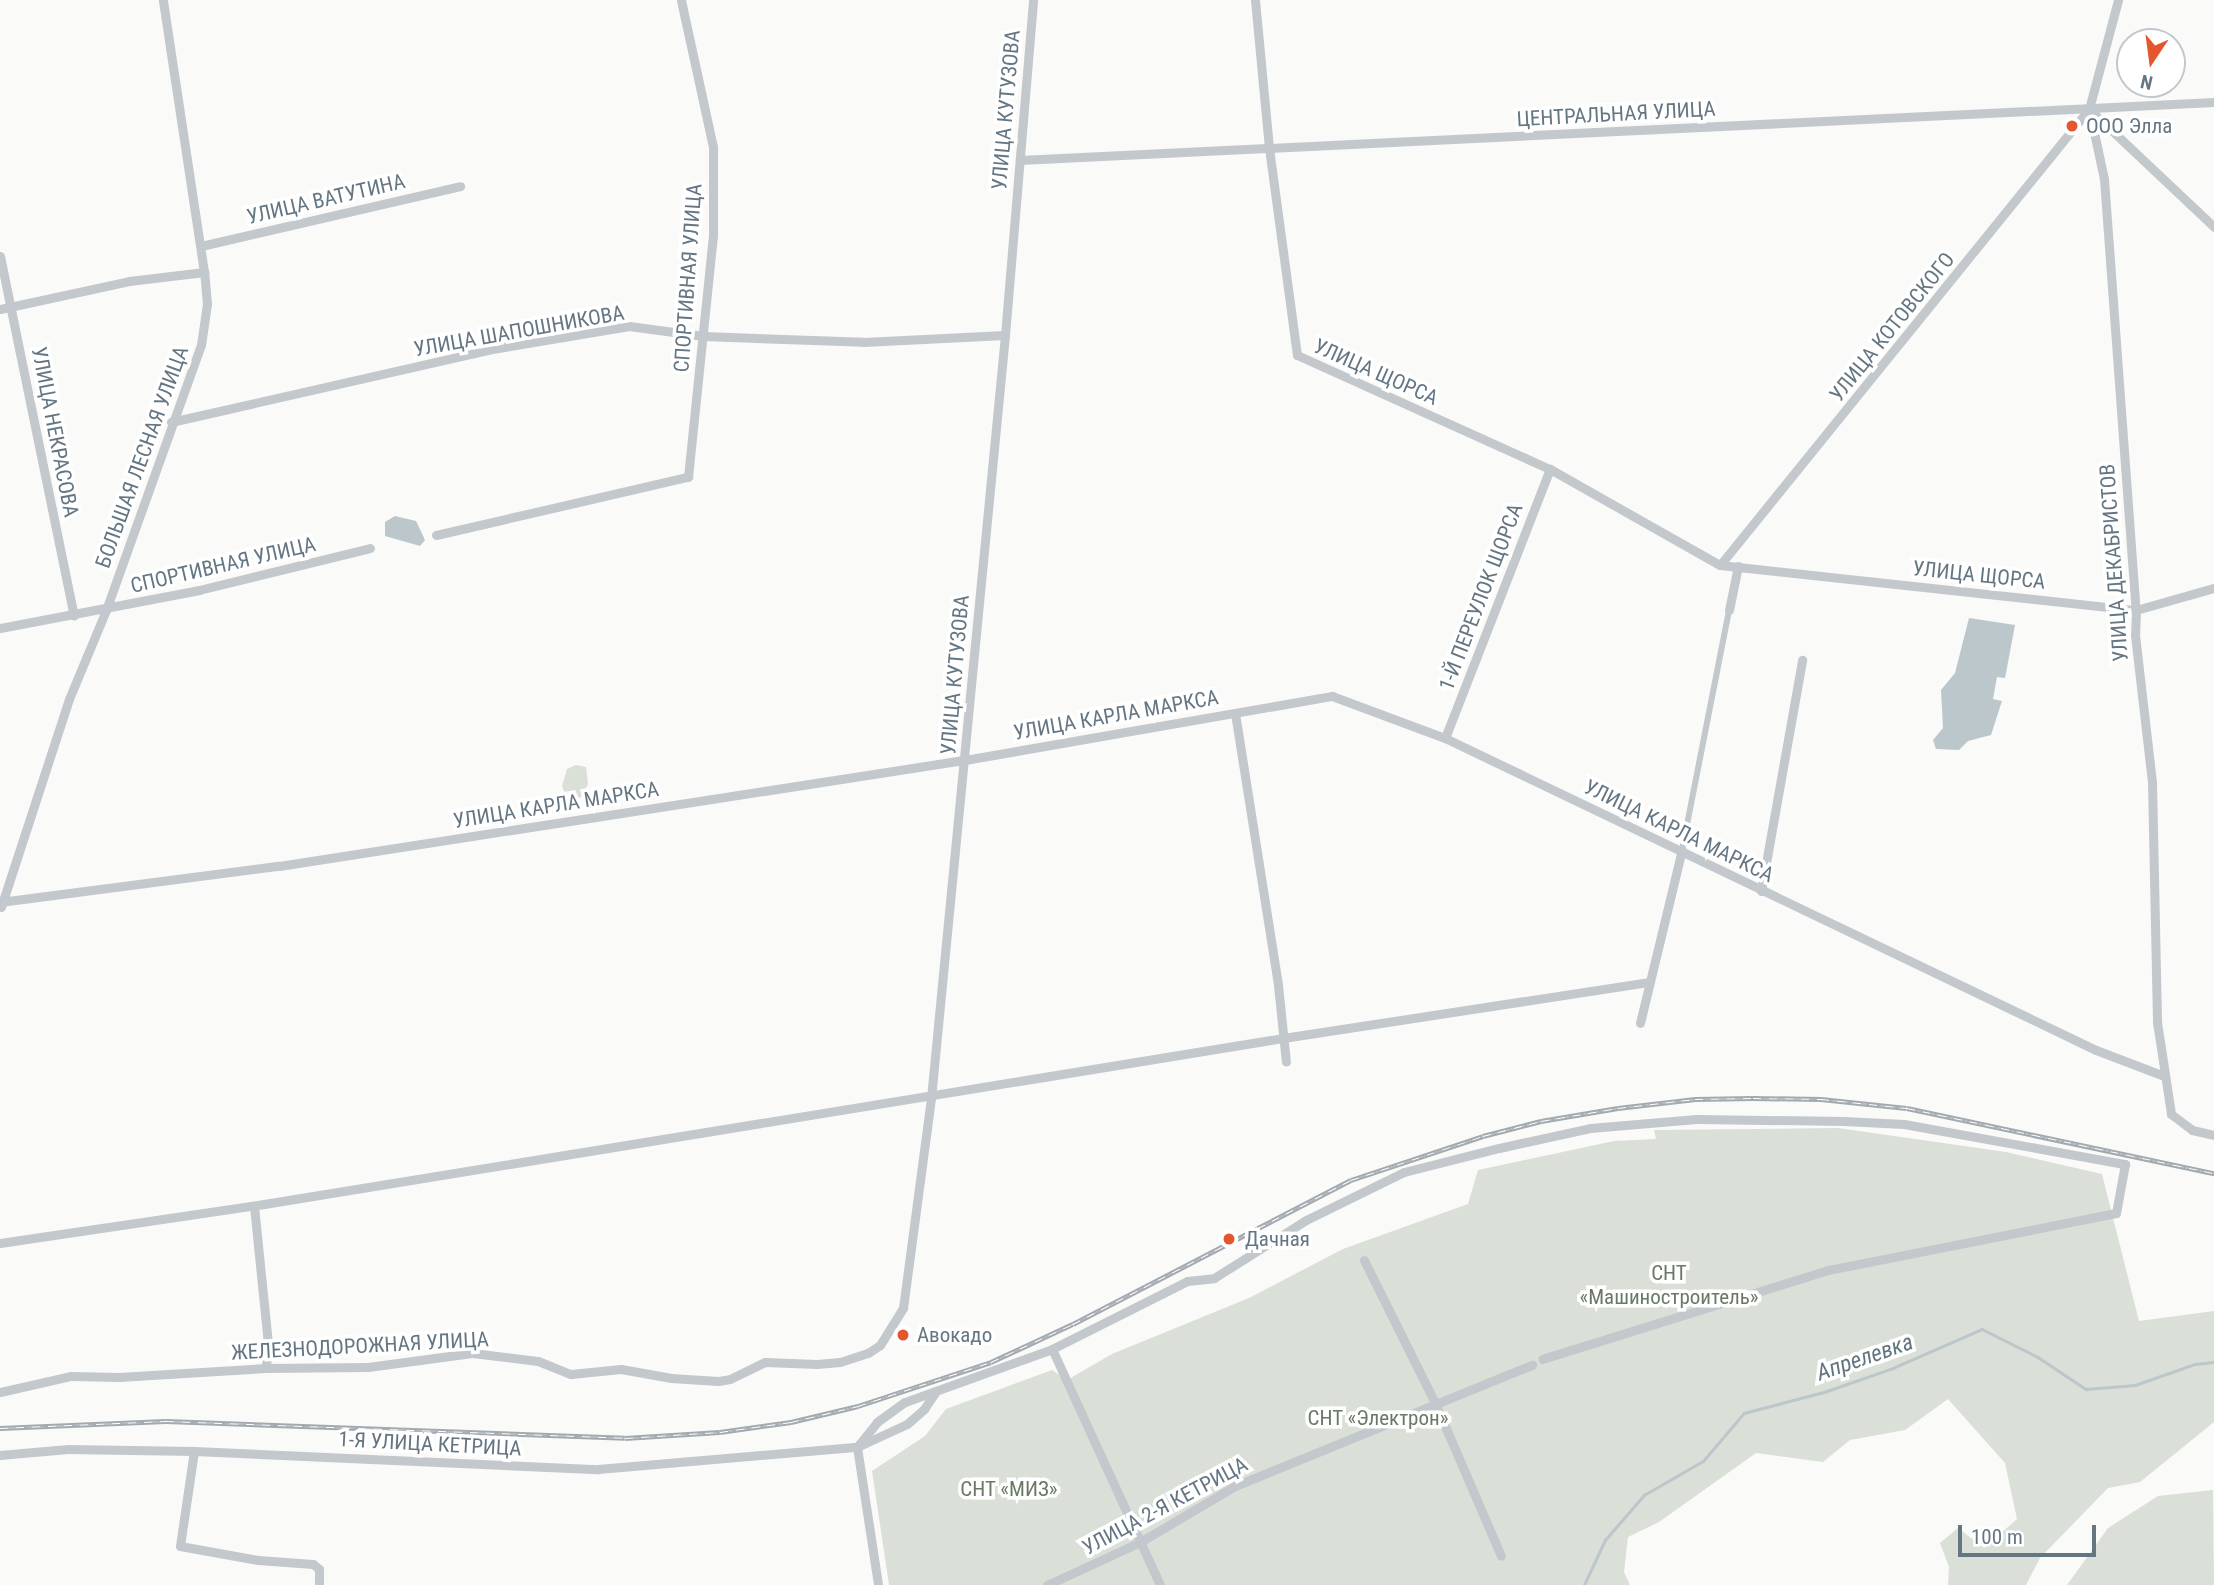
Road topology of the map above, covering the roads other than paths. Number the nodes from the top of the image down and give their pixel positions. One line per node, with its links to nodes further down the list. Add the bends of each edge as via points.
1 (163, 0): 12 (street, БОЛЬШАЯ ЛЕСНАЯ УЛИЦА)
2 (681, 0): 18 (street, СПОРТИВНАЯ УЛИЦА, via 713,147 713,236)
3 (1033, 0): 9 (street, УЛИЦА КУТУЗОВА)
4 (1255, 0): 8 (street, УЛИЦА ЩОРСА)
5 (2118, 0): 7 (street, УЛИЦА ДЕКАБРИСТОВ)
6 (2214, 102): 7 (street, ЦЕНТРАЛЬНАЯ УЛИЦА)
7 (2089, 109): 8 (street, ЦЕНТРАЛЬНАЯ УЛИЦА); 11 (street); 23 (street, УЛИЦА КОТОВСКОГО); 28 (street, УЛИЦА ДЕКАБРИСТОВ, via 2104,179)
8 (1269, 148): 9 (street, ЦЕНТРАЛЬНАЯ УЛИЦА); 20 (street, УЛИЦА ЩОРСА, via 1297,355)
9 (1020, 160): 17 (street, УЛИЦА КУТУЗОВА)
10 (460, 186): 12 (street, УЛИЦА ВАТУТИНА)
11 (2214, 227)
12 (201, 246): 14 (street, БОЛЬШАЯ ЛЕСНАЯ УЛИЦА)
13 (0, 256): 15 (street, УЛИЦА НЕКРАСОВА)
14 (204, 272): 15 (street, via 129,281); 19 (street, БОЛЬШАЯ ЛЕСНАЯ УЛИЦА, via 207,304 201,345)
15 (12, 307): 16 (street); 29 (street, УЛИЦА НЕКРАСОВА)
16 (0, 309)
17 (1005, 335): 18 (street, УЛИЦА ШАПОШНИКОВА, via 863,342); 34 (street, УЛИЦА КУТУЗОВА)
18 (703, 336): 19 (street, УЛИЦА ШАПОШНИКОВА, via 628,326 492,349); 21 (street, СПОРТИВНАЯ УЛИЦА, via 688,477)
19 (171, 422): 26 (street, БОЛЬШАЯ ЛЕСНАЯ УЛИЦА)
20 (1550, 469): 23 (street, УЛИЦА ЩОРСА); 33 (street, 1-Й ПЕРЕУЛОК ЩОРСА)
21 (436, 535)
22 (370, 548): 26 (street, СПОРТИВНАЯ УЛИЦА)
23 (1720, 565): 24 (street, УЛИЦА ЩОРСА)
24 (1738, 566): 27 (street); 28 (street, УЛИЦА ЩОРСА)
25 (2214, 588): 28 (street, УЛИЦА ЩОРСА)
26 (106, 610): 29 (street, СПОРТИВНАЯ УЛИЦА); 37 (street, БОЛЬШАЯ ЛЕСНАЯ УЛИЦА, via 69,699)
27 (1729, 610): 35 (street)
28 (2136, 610): 42 (street, УЛИЦА ДЕКАБРИСТОВ, via 2152,782 2157,1022)
29 (74, 615): 30 (street, СПОРТИВНАЯ УЛИЦА)
30 (0, 628)
31 (1802, 660): 36 (street)
32 (1235, 713): 33 (street, УЛИЦА КАРЛА МАРКСА, via 1332,696); 34 (street, УЛИЦА КАРЛА МАРКСА); 40 (street)
33 (1445, 738): 35 (street, УЛИЦА КАРЛА МАРКСА)
34 (965, 760): 37 (street, УЛИЦА КАРЛА МАРКСА); 43 (street, УЛИЦА КУТУЗОВА)
35 (1682, 850): 36 (street, УЛИЦА КАРЛА МАРКСА); 38 (street)
36 (1761, 891): 42 (street, УЛИЦА КАРЛА МАРКСА, via 2096,1050)
37 (1, 905)
38 (1650, 982): 39 (street); 40 (street)
39 (1640, 1023)
40 (1283, 1038): 41 (street); 43 (street)
41 (1286, 1062)
42 (2164, 1076): 44 (street, УЛИЦА ДЕКАБРИСТОВ, via 2171,1114 2192,1130)
43 (931, 1098): 45 (street); 48 (street, УЛИЦА КУТУЗОВА, via 903,1308)
44 (2214, 1135)
45 (254, 1206): 46 (street); 52 (street, via 268,1344)
46 (0, 1243)
47 (1364, 1260): 55 (street)
48 (880, 1345): 52 (street, ЖЕЛЕЗНОДОРОЖНАЯ УЛИЦА, via 841,1362 765,1362 718,1381 621,1369 571,1374 538,1361 472,1353 368,1367)
49 (1052, 1349): 50 (street, via 1178,1285 1229,1271 1306,1220 1404,1172 1590,1128 1697,1119 1905,1124 2125,1164 2116,1213 1828,1270); 53 (street); 59 (street)
50 (1543, 1359)
51 (1532, 1365): 55 (street, УЛИЦА 2-Я КЕТРИЦА)
52 (266, 1368): 54 (street, ЖЕЛЕЗНОДОРОЖНАЯ УЛИЦА, via 71,1376)
53 (936, 1391): 56 (street, via 906,1423); 56 (street, via 891,1410)
54 (0, 1392)
55 (1436, 1405): 59 (street, УЛИЦА 2-Я КЕТРИЦА, via 1235,1486); 60 (street)
56 (857, 1447): 57 (street, 1-Я УЛИЦА КЕТРИЦА, via 598,1469); 62 (street)
57 (194, 1451): 58 (street, 1-Я УЛИЦА КЕТРИЦА, via 68,1449); 61 (street, via 180,1546 313,1564 319,1569)
58 (0, 1455)
59 (1140, 1542): 63 (street, УЛИЦА 2-Я КЕТРИЦА); 64 (street)
60 (1501, 1556)
61 (319, 1585)
62 (878, 1585)
63 (1047, 1585)
64 (1160, 1585)

